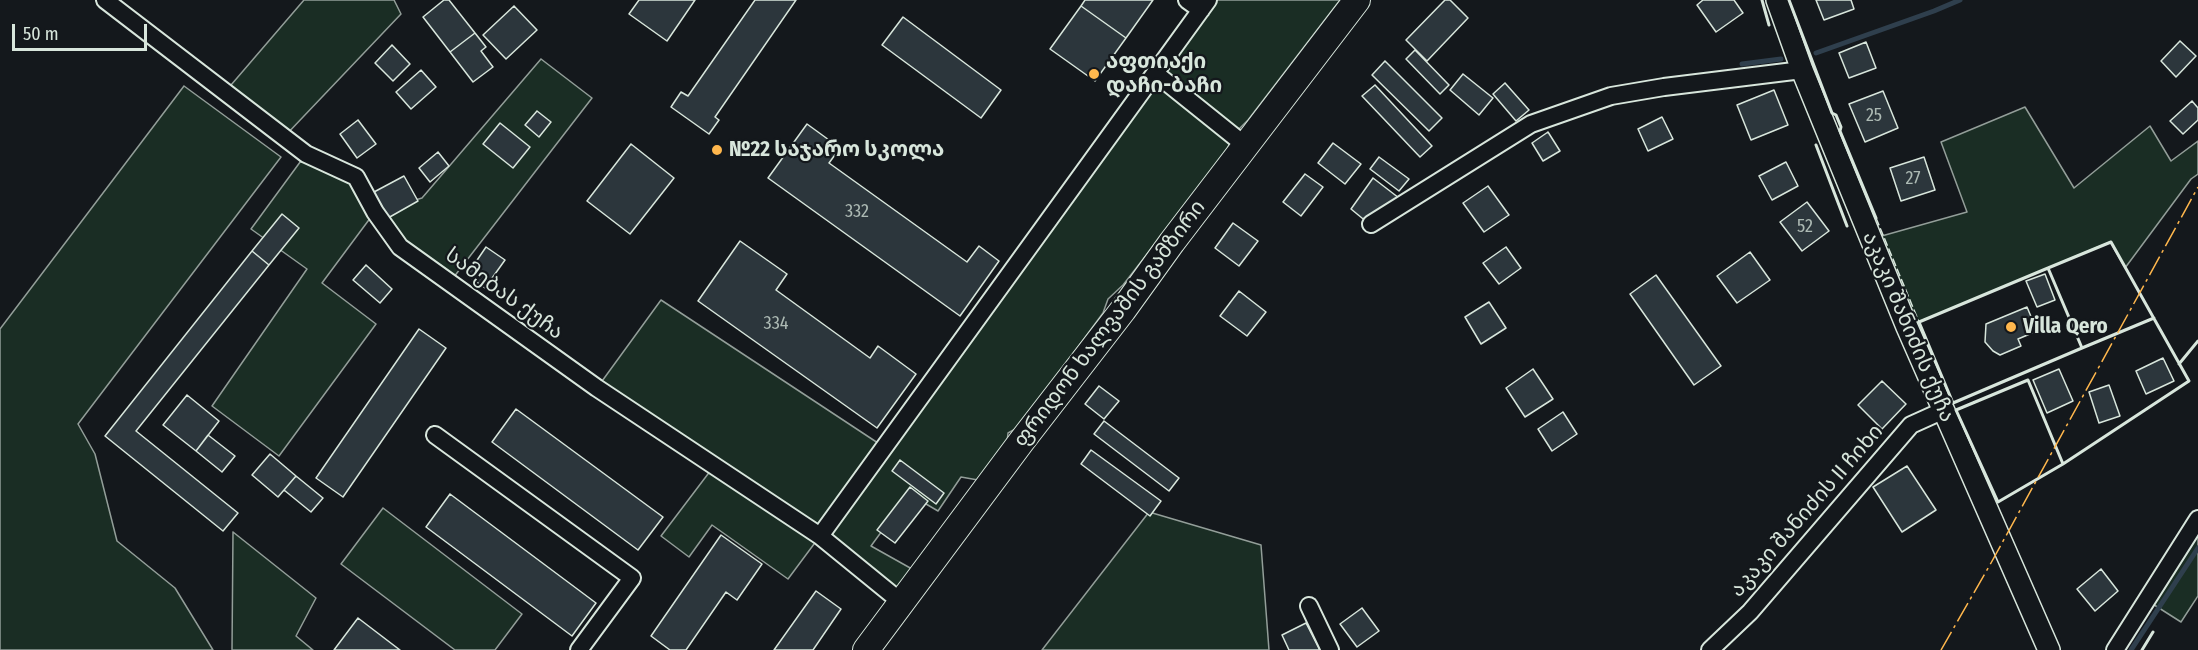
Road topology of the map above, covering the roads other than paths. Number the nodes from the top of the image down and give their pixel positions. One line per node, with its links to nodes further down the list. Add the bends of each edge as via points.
1 (105, 0): 12 (street, სამებას ქუჩა, via 306,154 356,177 400,247 597,388)
2 (1357, 0): 7 (main road, ფრიდონ ხალვაშის გამზირი)
3 (1777, 0): 5 (street, აკაკი შანიძის ქუჩა)
4 (1199, 3): 6 (street)
5 (1802, 70): 8 (street, via 1611,96 1531,124); 9 (street, აკაკი შანიძის ქუჩა)
6 (1155, 73): 7 (street); 12 (street)
7 (1246, 146): 13 (main road, ფრიდონ ხალვაშის გამზირი)
8 (1371, 224)
9 (1942, 411): 18 (street, აკაკი შანიძის II ჩიხი, via 1911,425 1750,612); 19 (street, აკაკი შანიძის ქუჩა)
10 (435, 435): 15 (street, via 632,578)
11 (2198, 519): 20 (street)
12 (820, 536): 13 (street, სამებას ქუჩა)
13 (901, 603): 16 (main road, ფრიდონ ხალვაშის გამზირი)
14 (1309, 606): 17 (street)
15 (579, 650)
16 (866, 650)
17 (1330, 650)
18 (1710, 650)
19 (2049, 650)
20 (2115, 650)

